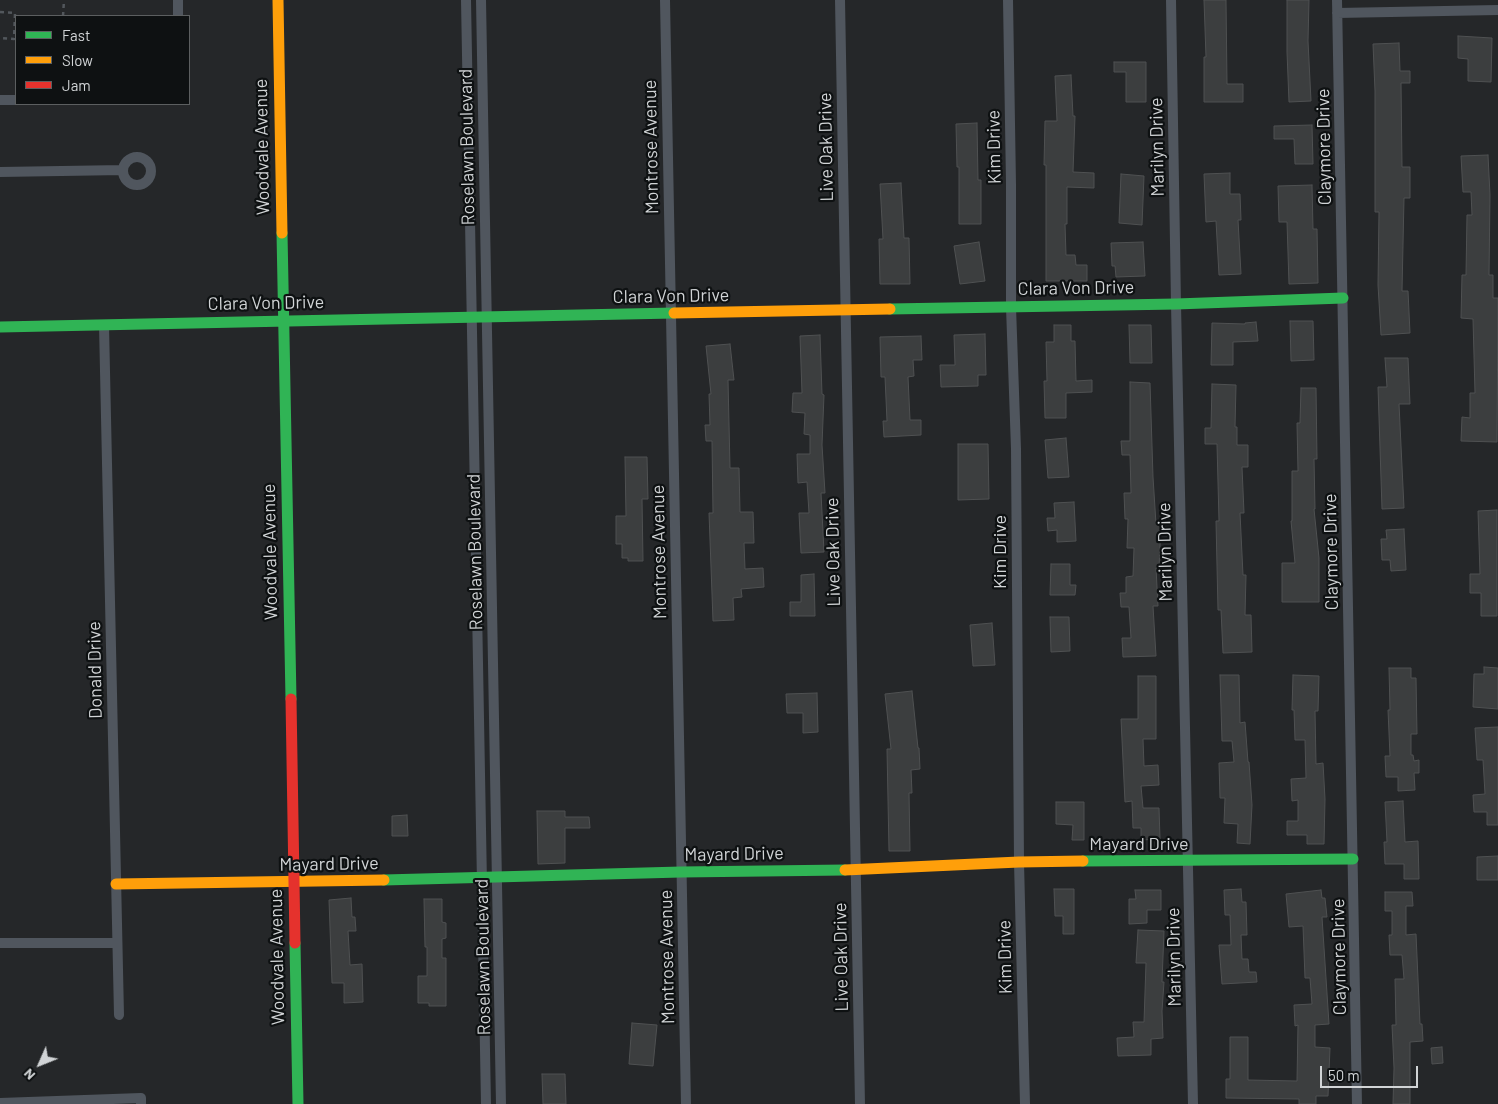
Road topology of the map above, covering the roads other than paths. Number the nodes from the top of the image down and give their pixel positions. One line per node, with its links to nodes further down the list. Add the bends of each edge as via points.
1 (178, 0): 12 (street)
2 (278, 0): 26 (street, Woodvale Avenue)
3 (664, 0): 23 (street, Montrose Avenue)
4 (840, 0): 22 (street, Live Oak Drive)
5 (1008, 0): 21 (street, Kim Drive)
6 (1171, 0): 20 (street, Marilyn Drive)
7 (1337, 0): 11 (street, Claymore Drive)
8 (466, 2): 9 (street); 15 (street, Roselawn Boulevard)
9 (481, 2): 16 (street, Roselawn Boulevard)
10 (1498, 10): 11 (street)
11 (1337, 13): 19 (street, Claymore Drive)
12 (178, 15)
13 (0, 100): 14 (street)
14 (15, 100)
15 (469, 156): 16 (street); 24 (street, Roselawn Boulevard)
16 (484, 156): 25 (street, Roselawn Boulevard)
17 (123, 170): 18 (street)
18 (0, 172)
19 (1343, 298): 20 (street, Clara Von Drive); 35 (street, Claymore Drive)
20 (1176, 304): 21 (street, Clara Von Drive); 36 (street, Marilyn Drive)
21 (1011, 307): 22 (street, Clara Von Drive); 37 (street, Kim Drive, via 1016,449)
22 (845, 309): 23 (street, Clara Von Drive); 38 (street, Live Oak Drive)
23 (671, 314): 25 (street, Clara Von Drive); 39 (street, Montrose Avenue)
24 (472, 317): 25 (street, Clara Von Drive); 26 (street, Clara Von Drive); 29 (street, Roselawn Boulevard)
25 (487, 317): 30 (street, Roselawn Boulevard)
26 (283, 320): 27 (street, Clara Von Drive); 42 (street, Woodvale Avenue)
27 (104, 325): 28 (street, Clara Von Drive); 43 (street, Donald Drive)
28 (0, 327)
29 (475, 470): 30 (street); 31 (street, Roselawn Boulevard)
30 (490, 470): 32 (street, Roselawn Boulevard)
31 (477, 598): 32 (street); 33 (street, Roselawn Boulevard)
32 (492, 598): 34 (street, Roselawn Boulevard)
33 (479, 733): 34 (street); 41 (street, Roselawn Boulevard)
34 (495, 733): 40 (street, Roselawn Boulevard)
35 (1353, 859): 36 (street, Mayard Drive); 58 (street, Claymore Drive)
36 (1188, 861): 37 (street, Mayard Drive); 57 (street, Marilyn Drive)
37 (1019, 862): 38 (street, Mayard Drive); 56 (street, Kim Drive)
38 (856, 870): 39 (street, Mayard Drive); 55 (street, Live Oak Drive)
39 (681, 872): 40 (street, Mayard Drive); 54 (street, Montrose Avenue)
40 (497, 878): 41 (street, Mayard Drive); 48 (street, Roselawn Boulevard)
41 (482, 879): 42 (street, Mayard Drive); 47 (street, Roselawn Boulevard)
42 (294, 882): 43 (street, Mayard Drive); 51 (street, Woodvale Avenue)
43 (116, 884): 45 (street, Donald Drive)
44 (0, 943): 45 (street)
45 (117, 943): 46 (street, Donald Drive)
46 (119, 1015)
47 (485, 1042): 48 (street); 52 (street, Roselawn Boulevard)
48 (500, 1042): 53 (street, Roselawn Boulevard)
49 (141, 1101): 50 (street)
50 (0, 1103)
51 (298, 1104)
52 (486, 1104)
53 (501, 1104)
54 (686, 1104)
55 (860, 1104)
56 (1025, 1104)
57 (1192, 1104)
58 (1357, 1104)

